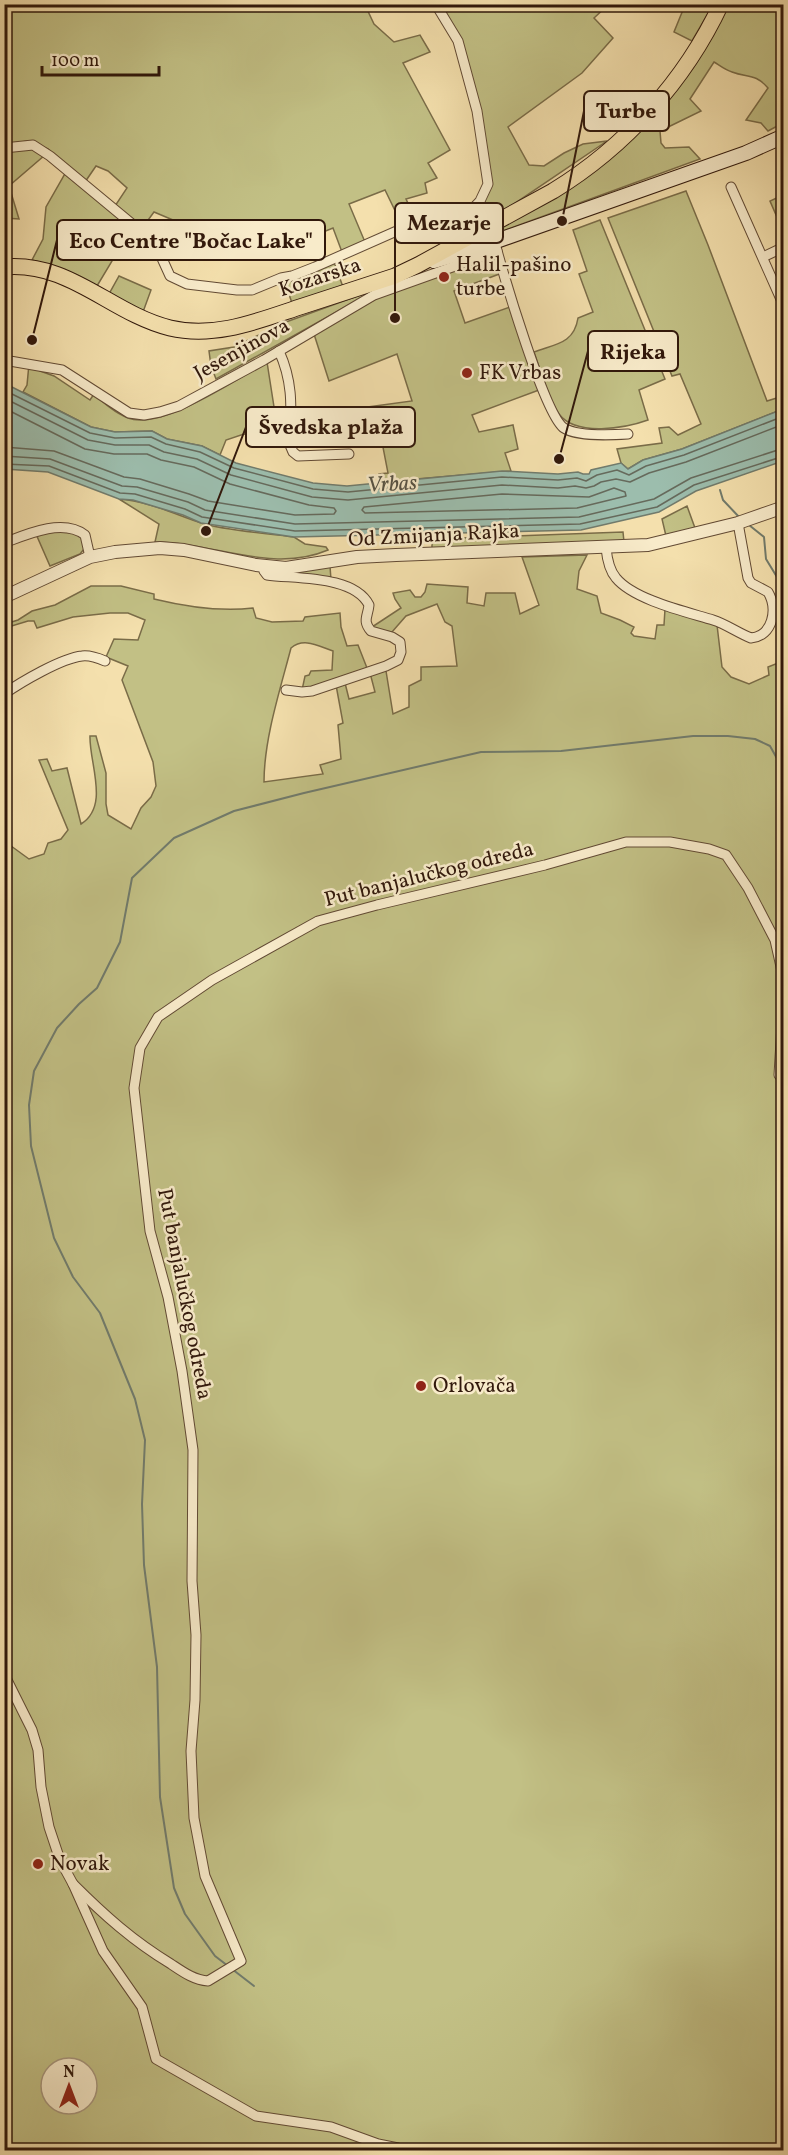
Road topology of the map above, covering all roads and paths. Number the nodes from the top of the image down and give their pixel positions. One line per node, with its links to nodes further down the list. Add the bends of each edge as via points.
1 (721, 4): 7 (main road, via 662,97 624,137)
2 (438, 8): 6 (street, via 458,41 477,111 488,174 480,201)
3 (783, 136): 7 (main road, Kozarska, via 746,153)
4 (4, 148): 6 (street, via 33,145 50,156 155,243 170,276 187,284 252,290 417,222)
5 (731, 187): 10 (street)
6 (457, 225): 7 (street); 9 (street)
7 (493, 240): 9 (main road); 11 (main road, Kozarska); 14 (street, Jesenjinova, via 374,295); 16 (street, via 545,395 559,424 573,431)
8 (783, 247): 10 (street)
9 (438, 254): 11 (main road)
10 (763, 257): 13 (street)
11 (418, 265): 12 (main road, Kozarska, via 263,320 209,331 181,330 141,318 53,272)
12 (4, 267)
13 (783, 306)
14 (279, 351): 15 (street, Jesenjinova, via 179,406 144,415 129,413 62,370); 17 (street, via 289,375 292,397 292,452 298,456)
15 (4, 360)
16 (628, 434)
17 (349, 454)
18 (783, 507): 19 (street, Od Zmijanja Rajka)
19 (738, 524): 21 (street, Od Zmijanja Rajka, via 670,541); 21 (street, via 748,578 768,592 772,604 769,629 757,638 659,603 624,585 614,575)
20 (4, 543): 22 (street, via 39,530 79,531 85,535)
21 (606, 548): 23 (street, Od Zmijanja Rajka, via 357,557 286,568)
22 (90, 557): 23 (street, Od Zmijanja Rajka, via 160,548); 24 (street, Od Zmijanja Rajka)
23 (263, 566): 26 (street, Od Zmijanja Rajka, via 269,576 308,579 351,589 369,605 365,620 371,631 398,640 401,645 398,660 386,666 312,691)
24 (4, 597)
25 (105, 661): 27 (street, via 74,657)
26 (285, 690)
27 (4, 694)
28 (783, 980): 32 (street, Put banjalučkog odreda, via 775,939 726,855 670,842 626,842 318,921 212,981 158,1017 140,1048 134,1088 150,1231 168,1297 193,1450 194,1818 205,1876 241,1961 208,1982 190,1977 113,1923)
29 (783, 991): 30 (street, via 779,1075)
30 (783, 1080)
31 (4, 1674): 32 (street, via 35,1740 49,1827)
32 (73, 1884): 33 (street, via 103,1951 142,2007 156,2059 256,2116 331,2127)
33 (403, 2151)

